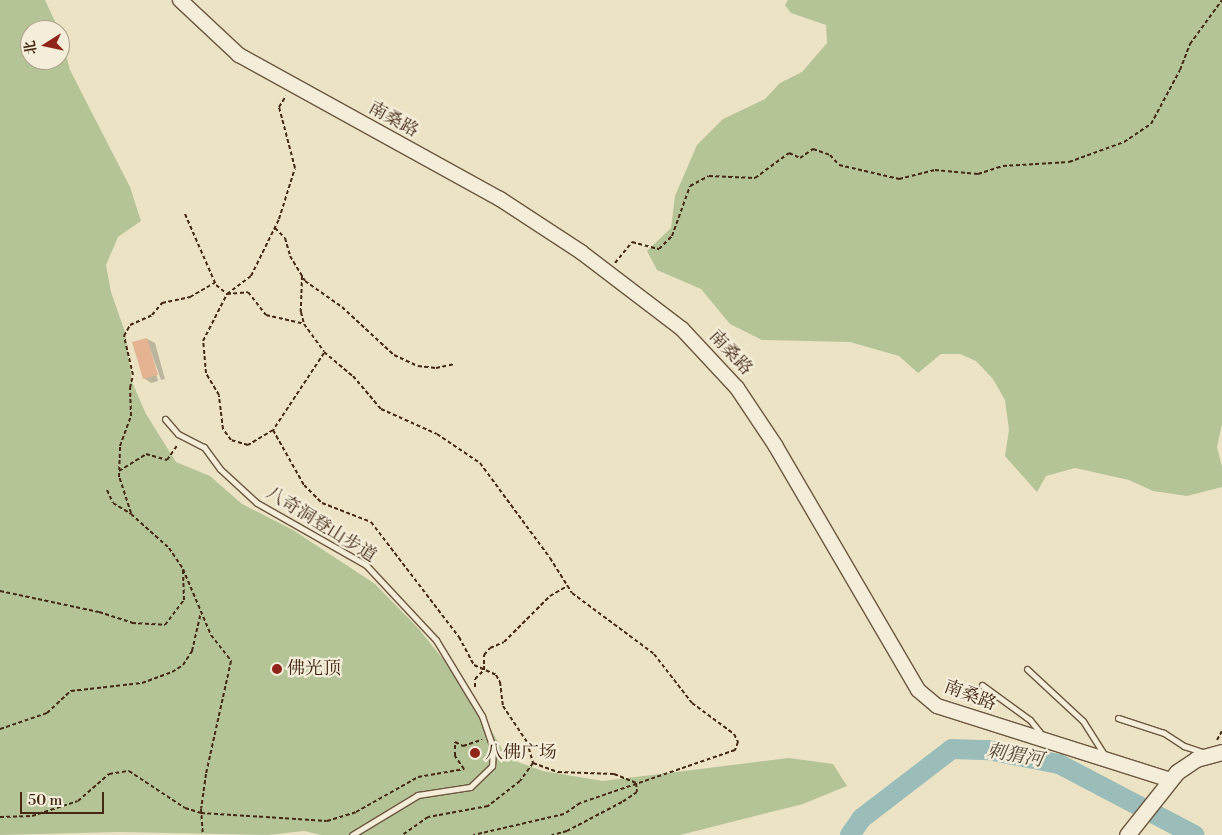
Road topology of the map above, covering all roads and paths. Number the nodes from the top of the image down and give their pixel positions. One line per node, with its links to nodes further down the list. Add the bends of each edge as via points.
1 (180, 0): 3 (street, 南桑路, via 239,55)
2 (1222, 0): 6 (path, via 1190,44 1151,124 1124,142 1069,162 1003,166 978,174 935,170 898,179 839,165 830,155 814,149 800,158 789,153 755,178 709,176 690,186 672,236 658,249 632,242)
3 (292, 86): 5 (path, via 279,107 295,168); 6 (street, 南桑路, via 500,200)
4 (185, 214): 8 (path)
5 (275, 228): 7 (path, via 285,238 290,256); 9 (path, via 251,276)
6 (608, 273): 28 (street, 南桑路, via 682,328 737,388 776,445 918,690 937,706)
7 (302, 276): 10 (path); 11 (path, via 342,307 394,355 418,366 436,368)
8 (214, 283): 9 (path); 15 (path, via 190,297 162,303 152,315 126,328 124,336 133,375 131,416 120,446)
9 (227, 294): 10 (path, via 248,292 266,315); 13 (path, via 203,341 206,372 219,395 223,429 231,440 248,445)
10 (304, 324): 19 (path, via 324,352 353,376 381,409 437,434 480,463)
11 (456, 364)
12 (165, 419): 14 (lane, 八奇洞登山步道)
13 (273, 430)
14 (183, 436): 15 (path, via 166,460 146,454); 24 (lane, 八奇洞登山步道, via 204,447 220,469 257,503 366,565 436,640)
15 (119, 471): 17 (path, via 122,493)
16 (108, 490): 17 (path, via 114,503)
17 (131, 514): 18 (path, via 168,548)
18 (183, 568): 20 (path, via 184,600 165,624 132,623 99,612); 21 (path)
19 (567, 586): 24 (path, via 550,596 504,642 490,648 484,655 484,670 475,678); 32 (path, via 654,654 692,703 734,734 738,742 735,750)
20 (0, 591)
21 (202, 611): 26 (path, via 192,651 183,665 172,672 142,684 71,691 47,713); 34 (path, via 211,635 231,661 206,774)
22 (1027, 670): 30 (lane, via 1083,721)
23 (982, 685): 28 (lane, via 1030,720)
24 (473, 701): 27 (lane, 八奇洞登山步道)
25 (1118, 718): 29 (lane, via 1164,733 1184,746)
26 (0, 729)
27 (490, 739): 34 (path, via 472,741 463,746 455,742 455,756 464,769 418,777 356,812 327,821); 37 (lane, 八奇洞登山步道, via 492,766 470,787 418,795)
28 (1046, 742): 30 (street, 南桑路)
29 (1215, 753): 33 (main road, via 1185,766)
30 (1108, 761): 33 (street, 南桑路)
31 (533, 763): 32 (path, via 558,772 614,774)
32 (636, 783): 38 (path, via 580,803 564,814); 39 (path, via 637,792 622,802 567,831)
33 (1167, 783): 40 (main road)
34 (201, 814): 35 (path, via 185,808 129,771 109,774 78,802 32,816); 36 (path)
35 (0, 817)
36 (203, 835)
37 (352, 835)
38 (473, 835)
39 (552, 835)
40 (1127, 835)

